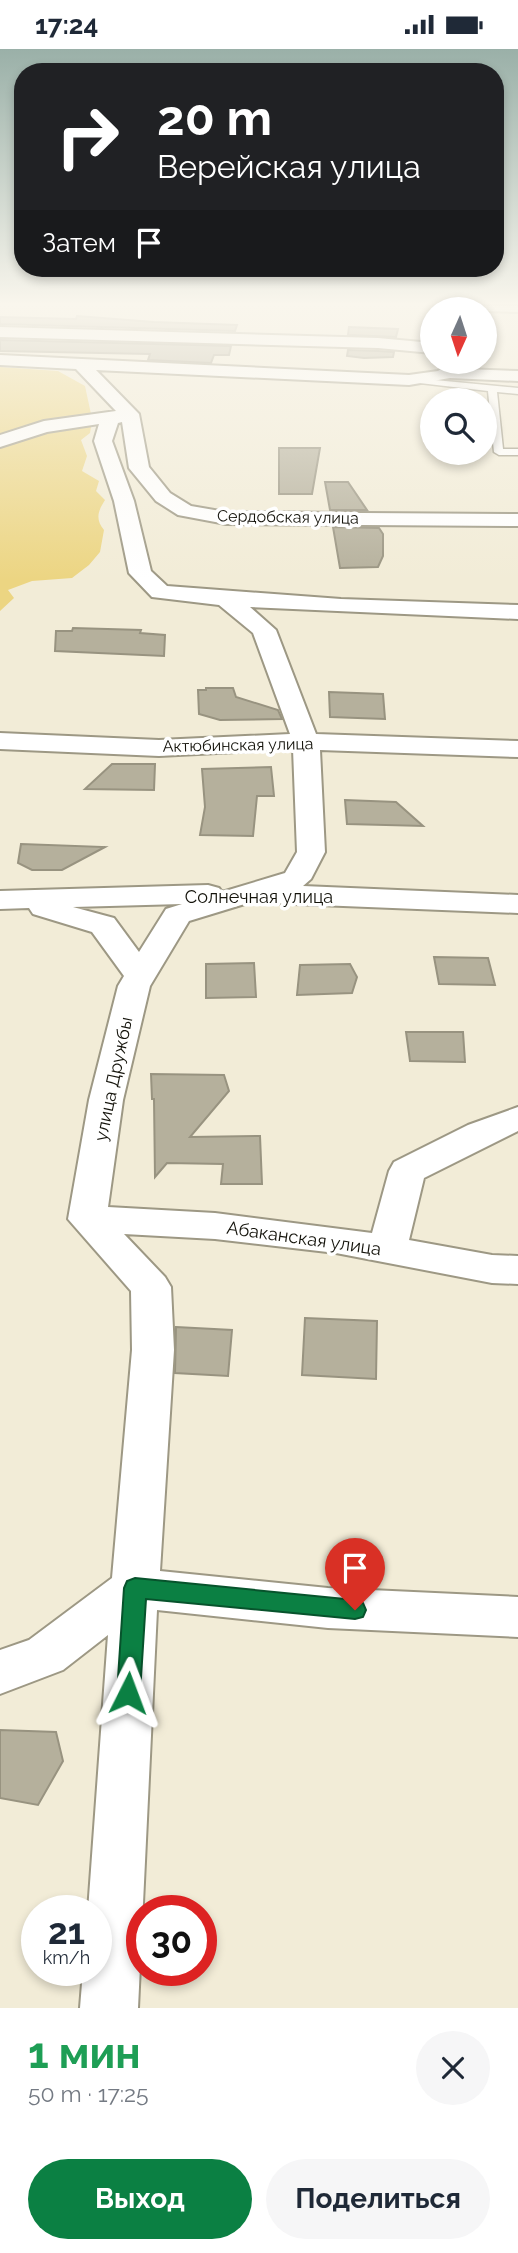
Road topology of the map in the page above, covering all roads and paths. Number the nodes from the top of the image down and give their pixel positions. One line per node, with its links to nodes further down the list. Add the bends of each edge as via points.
1 (114, 397): 2 (street)
2 (130, 414): 4 (street, via 44,427); 6 (street, Сердобская улица, via 139,468 163,497 185,512 226,518); 7 (street, via 110,420 103,441 124,501 140,573 160,592)
3 (497, 434): 5 (lane, via 499,452)
4 (0, 441)
5 (518, 452)
6 (518, 520)
7 (225, 599): 8 (street); 10 (street, улица Дружбы, via 264,630)
8 (518, 612)
9 (0, 741): 10 (street, Актюбинская улица, via 159,748)
10 (306, 742): 11 (street, Актюбинская улица); 12 (street, улица Дружбы, via 311,852 296,879)
11 (518, 749)
12 (244, 894): 13 (street, Солнечная улица); 14 (street, Солнечная улица); 15 (street, улица Дружбы, via 177,915)
13 (8, 900): 15 (street, via 103,925)
14 (518, 904)
15 (140, 975): 17 (street, улица Дружбы, via 106,1100)
16 (518, 1118): 18 (street, via 407,1171)
17 (88, 1219): 18 (street, Абаканская улица, via 215,1226); 20 (street, via 151,1287 153,1350)
18 (387, 1249): 19 (street, Абаканская улица)
19 (518, 1270)
20 (135, 1588): 21 (street, via 328,1608); 22 (street, via 46,1655); 23 (street)
21 (518, 1617)
22 (0, 1672)
23 (109, 2008)

